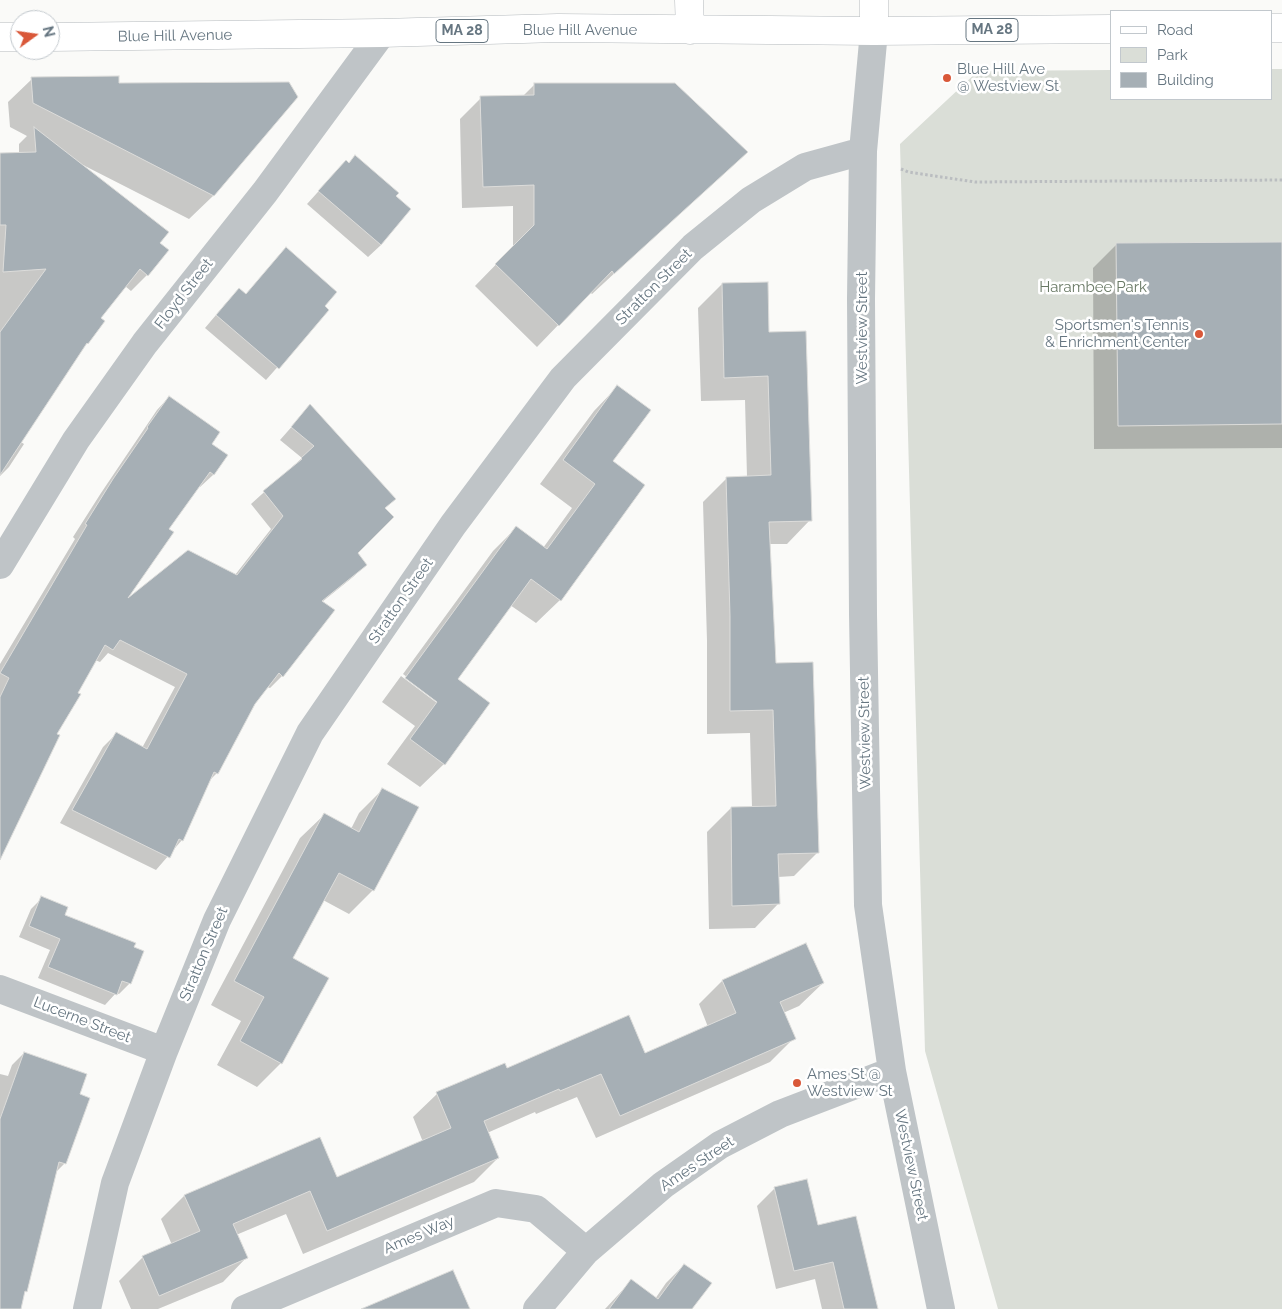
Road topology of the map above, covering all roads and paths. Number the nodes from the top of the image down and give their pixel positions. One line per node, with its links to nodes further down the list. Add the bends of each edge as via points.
1 (690, 0): 4 (main road)
2 (874, 0): 5 (main road)
3 (1110, 29): 5 (main road, Blue Hill Avenue / MA 28)
4 (690, 30): 5 (main road, Blue Hill Avenue / MA 28); 6 (main road, Blue Hill Avenue / MA 28, via 558,28)
5 (874, 31): 8 (street)
6 (382, 33): 7 (main road, Blue Hill Avenue / MA 28); 11 (street, Floyd Street, via 265,192 145,343 76,440)
7 (60, 37)
8 (863, 151): 13 (street, Stratton Street, via 805,167 751,200 693,247 563,378 453,525 310,733 217,920); 14 (street, Westview Street, via 863,614 868,906)
9 (902, 169): 10 (path, via 975,182)
10 (1282, 180)
11 (0, 565)
12 (0, 989): 13 (street, Lucerne Street)
13 (164, 1051): 16 (street, Stratton Street, via 116,1183)
14 (892, 1071): 15 (street, Ames Street, via 780,1114 720,1145 664,1186); 19 (street, Westview Street)
15 (586, 1251): 17 (street, Ames Way, via 536,1209 496,1203); 18 (street, Ames Street)
16 (87, 1309)
17 (245, 1309)
18 (537, 1309)
19 (941, 1309)

